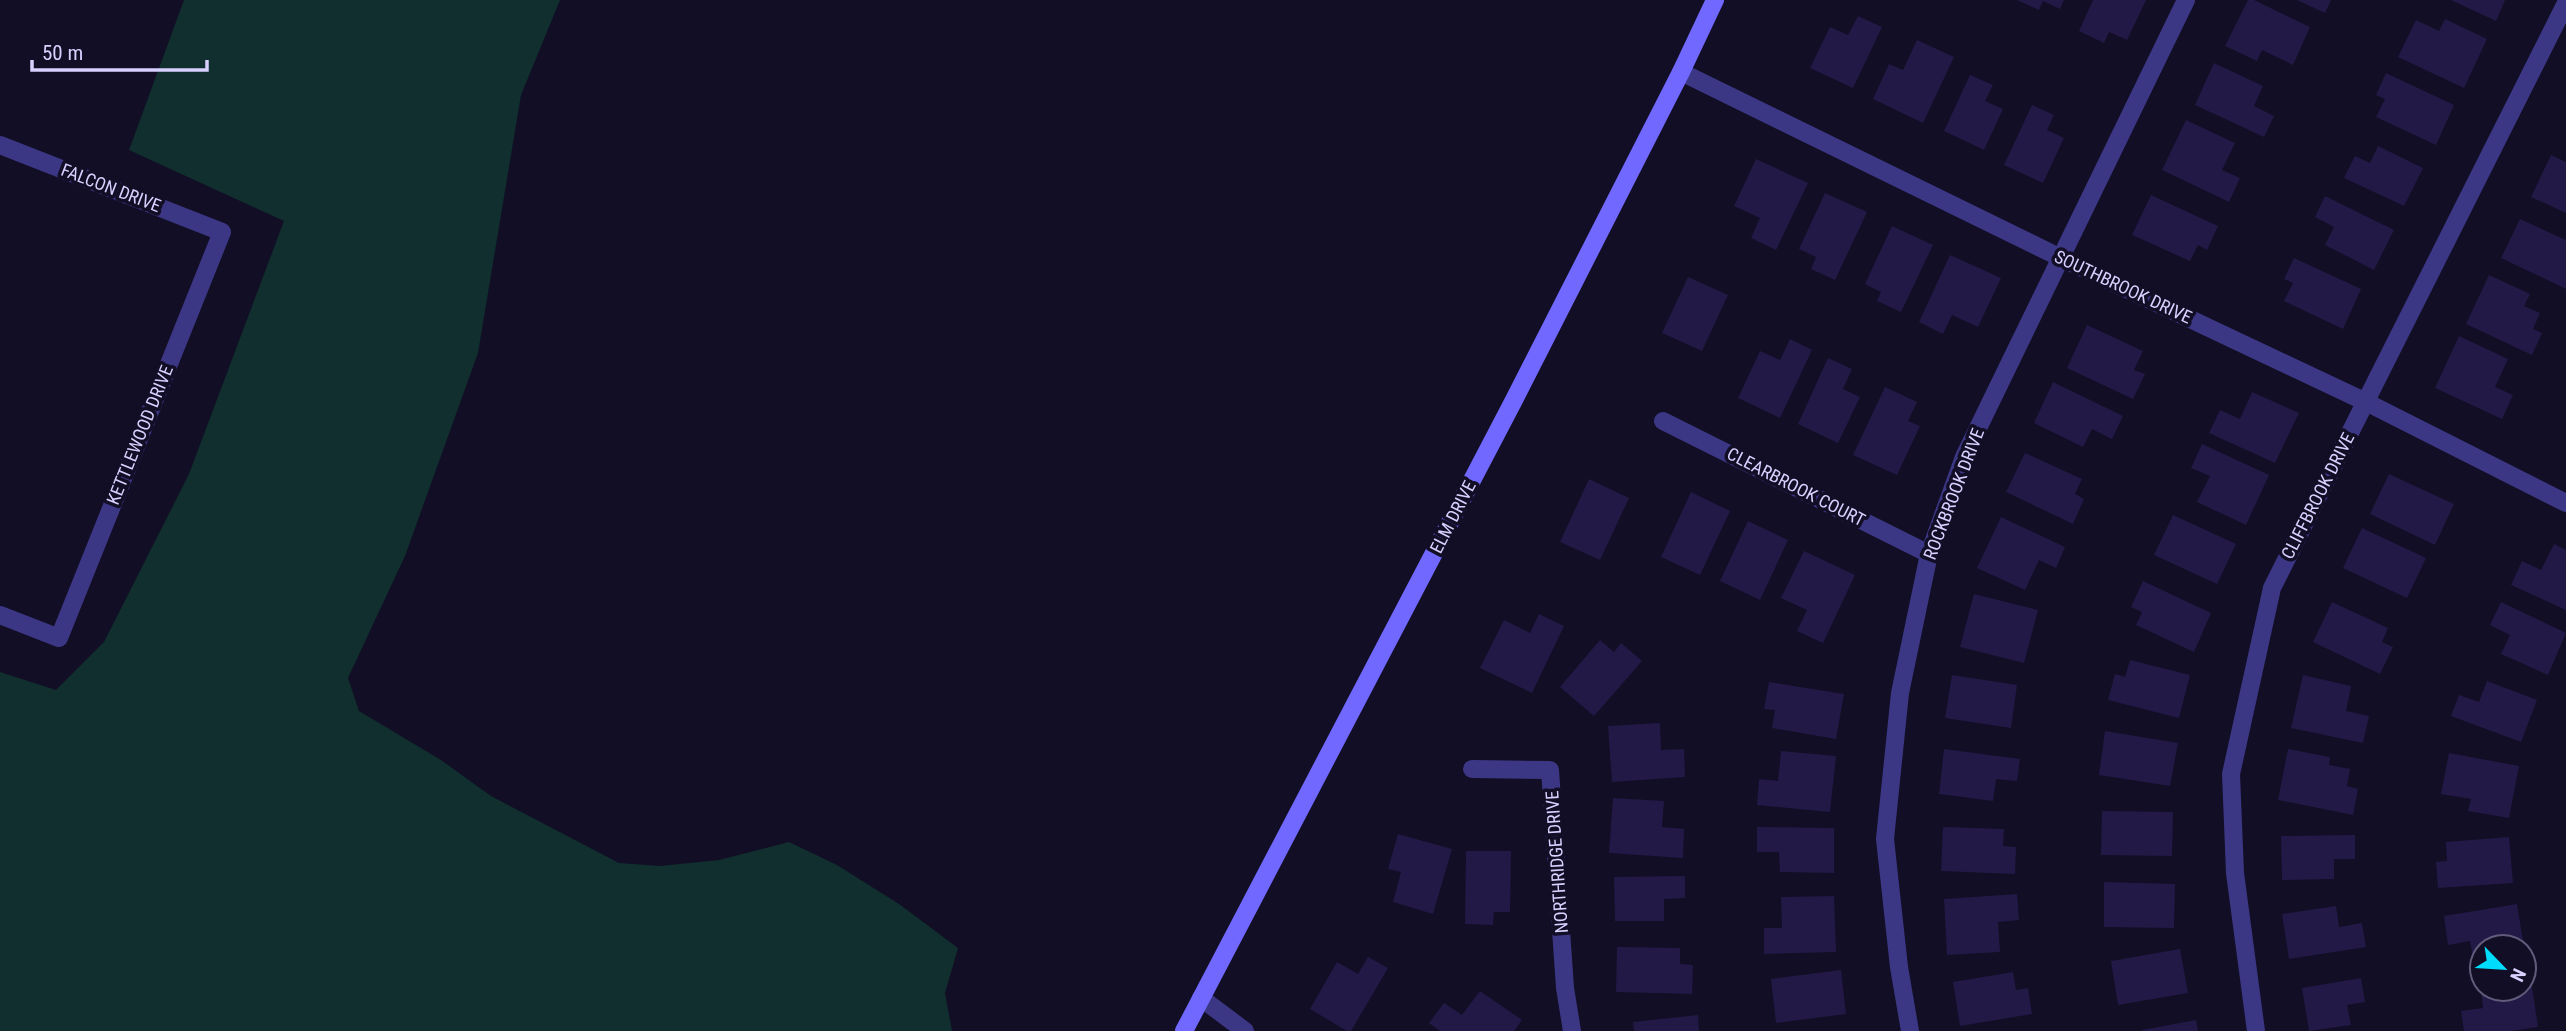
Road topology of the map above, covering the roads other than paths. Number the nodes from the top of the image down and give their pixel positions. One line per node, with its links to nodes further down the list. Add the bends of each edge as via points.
1 (1715, 0): 4 (street, ELM DRIVE)
2 (2186, 0): 7 (street, ROCKBROOK DRIVE)
3 (2566, 3): 8 (street, CLIFFBROOK DRIVE)
4 (1681, 72): 7 (street, SOUTHBROOK DRIVE); 14 (street, ELM DRIVE)
5 (0, 145): 6 (street, FALCON DRIVE)
6 (222, 232): 12 (street, KETTLEWOOD DRIVE, via 58,638)
7 (2061, 258): 8 (street, SOUTHBROOK DRIVE); 11 (street, ROCKBROOK DRIVE, via 1964,457)
8 (2366, 402): 10 (street, SOUTHBROOK DRIVE); 19 (street, CLIFFBROOK DRIVE, via 2272,588 2231,774 2235,873)
9 (1663, 421): 11 (street, CLEARBROOK COURT)
10 (2566, 503)
11 (1929, 554): 18 (street, ROCKBROOK DRIVE, via 1900,693 1885,839)
12 (0, 615)
13 (1472, 769): 17 (street, NORTHRIDGE DRIVE, via 1550,770)
14 (1201, 998): 15 (street, ELM DRIVE); 16 (street)
15 (1184, 1031)
16 (1245, 1031)
17 (1572, 1031)
18 (1910, 1031)
19 (2256, 1031)

